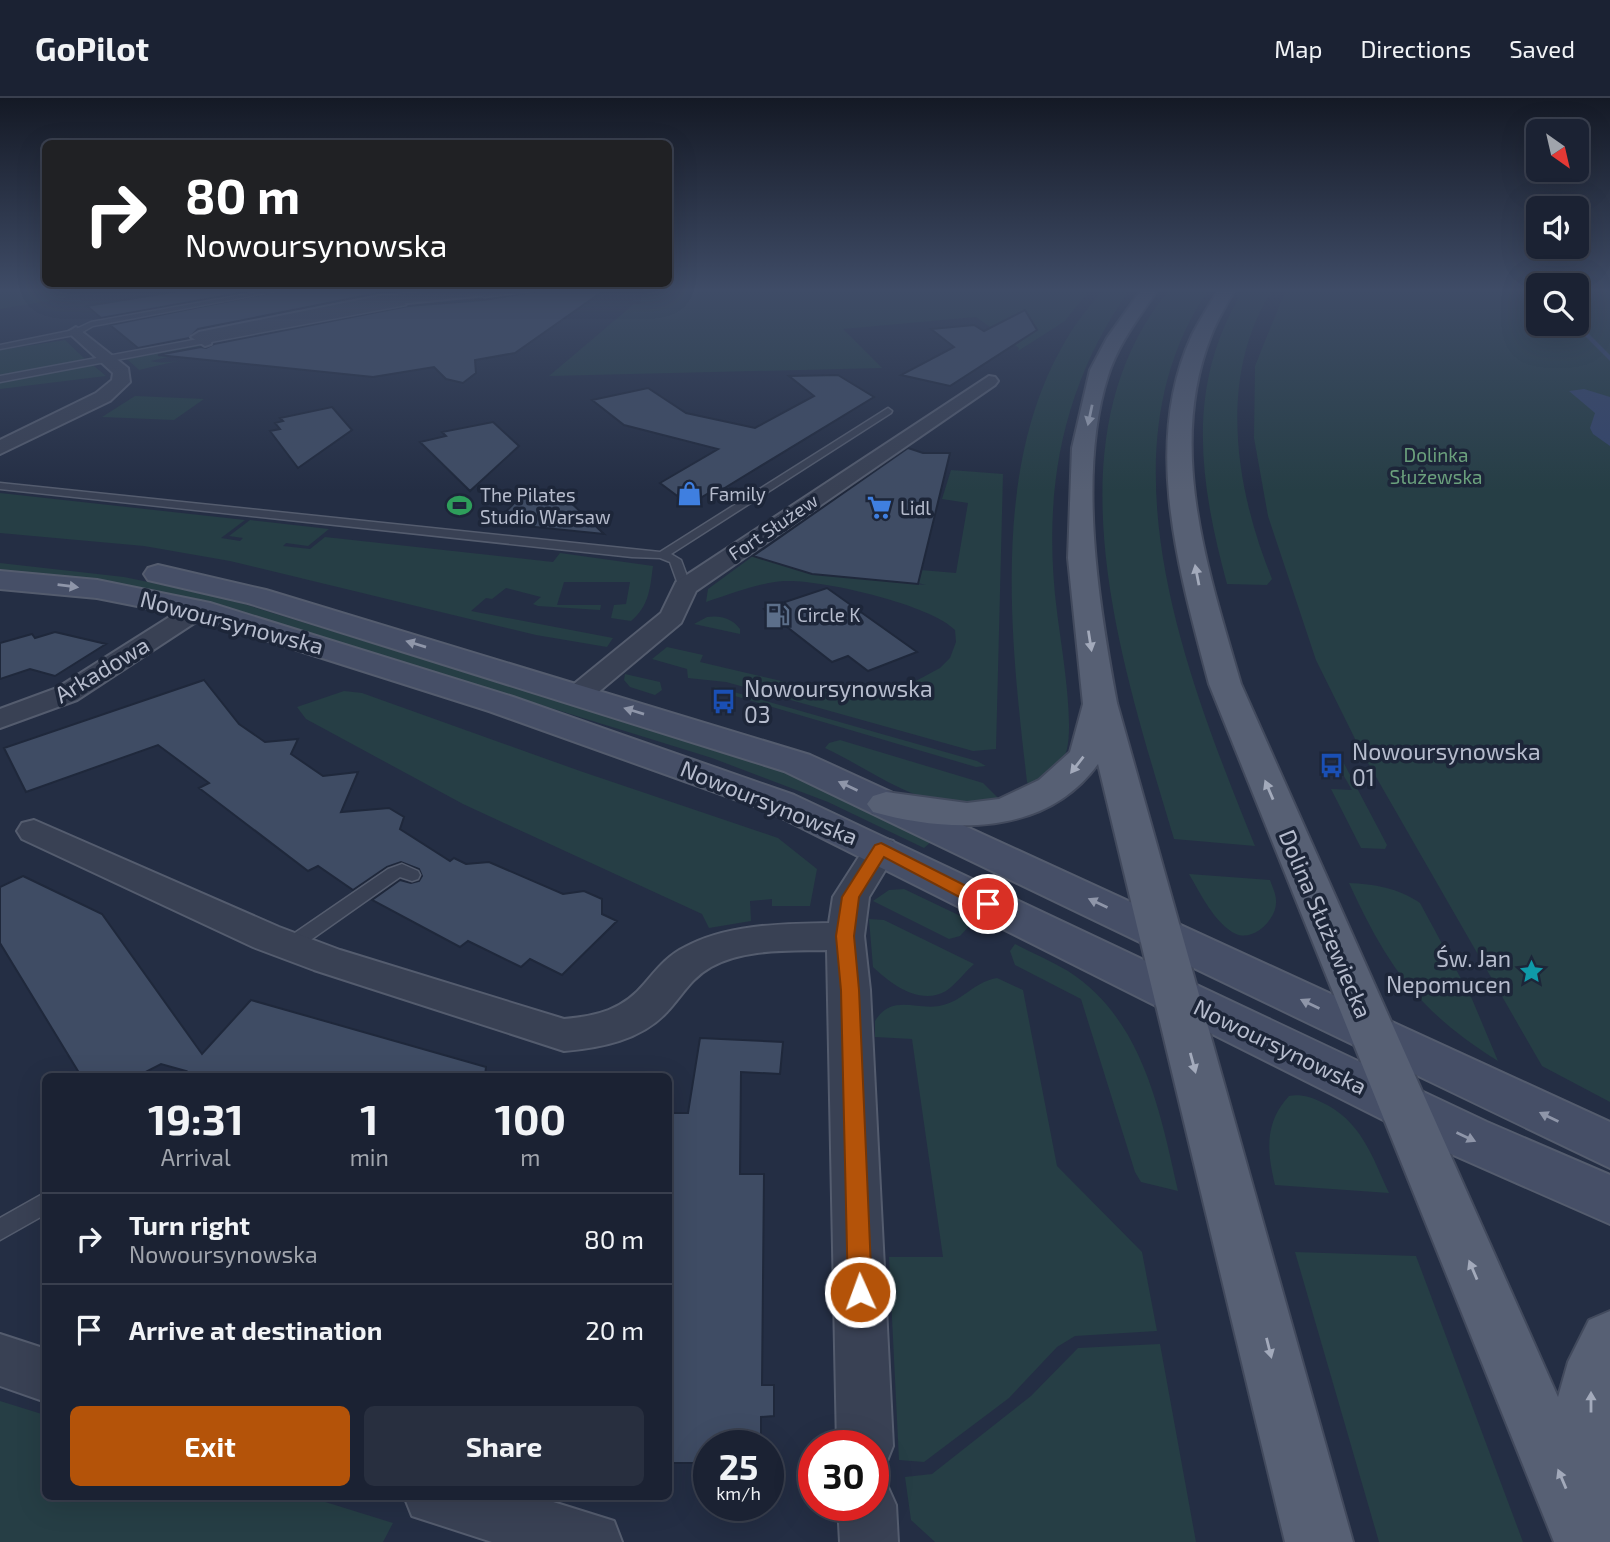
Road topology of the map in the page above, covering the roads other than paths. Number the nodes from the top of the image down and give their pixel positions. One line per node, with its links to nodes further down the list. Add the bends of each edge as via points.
1 (104, 356): 5 (street)
2 (126, 356): 5 (lane)
3 (1107, 356): 17 (main road, one-way to 17, via 1099,371 1080,484 1081,577)
4 (1193, 356): 27 (main road, Dolina Służewiecka, one-way to 4, via 1225,684 1203,604 1179,465 1186,378)
5 (108, 360): 6 (lane); 9 (street, via 123,375 113,391)
6 (0, 379)
7 (989, 381): 14 (street, Fort Służew)
8 (888, 411): 12 (lane)
9 (0, 448)
10 (0, 485): 12 (lane)
11 (0, 555): 16 (street, Nowoursynowska, one-way to 11, via 215,586 130,569)
12 (662, 555): 14 (lane, via 675,560)
13 (0, 580): 15 (street, Nowoursynowska, one-way to 15, via 97,589)
14 (685, 587): 16 (street, via 672,617)
15 (199, 609): 18 (street, Arkadowa, via 67,694); 21 (street, Nowoursynowska, via 501,704 781,803)
16 (579, 694): 19 (street, Nowoursynowska, one-way to 16, via 771,753)
17 (1100, 703): 19 (main road, one-way to 19, via 1089,750 1067,779 1027,803 1003,812 972,815 940,815); 23 (main road)
18 (0, 719)
19 (886, 804): 23 (street, Nowoursynowska, one-way to 19)
20 (34, 831): 25 (street)
21 (881, 849): 24 (street, via 851,897); 26 (street, Nowoursynowska)
22 (412, 875): 25 (lane, via 402,870 394,873)
23 (1160, 933): 26 (main road); 27 (street, Nowoursynowska, one-way to 23)
24 (845, 936): 25 (street, via 772,938 718,949 684,965 648,1006 625,1023 598,1032 564,1035); 36 (street)
25 (289, 946)
26 (1176, 997): 28 (street, Nowoursynowska); 41 (main road, one-way to 41)
27 (1371, 1034): 28 (main road, Dolina Służewiecka); 29 (street, Nowoursynowska, one-way to 27)
28 (1404, 1107): 30 (street, Nowoursynowska, one-way to 30); 42 (main road, Dolina Służewiecka, one-way to 28)
29 (1610, 1146)
30 (1610, 1200)
31 (42, 1204): 32 (lane)
32 (0, 1230)
33 (1610, 1341): 43 (main road, one-way to 33, via 1589,1399 1598,1362)
34 (0, 1360): 35 (street)
35 (42, 1375)
36 (864, 1430)
37 (446, 1500): 39 (street)
38 (868, 1521): 40 (street)
39 (593, 1542)
40 (869, 1542)
41 (1319, 1542)
42 (1588, 1542)
43 (1610, 1542)

